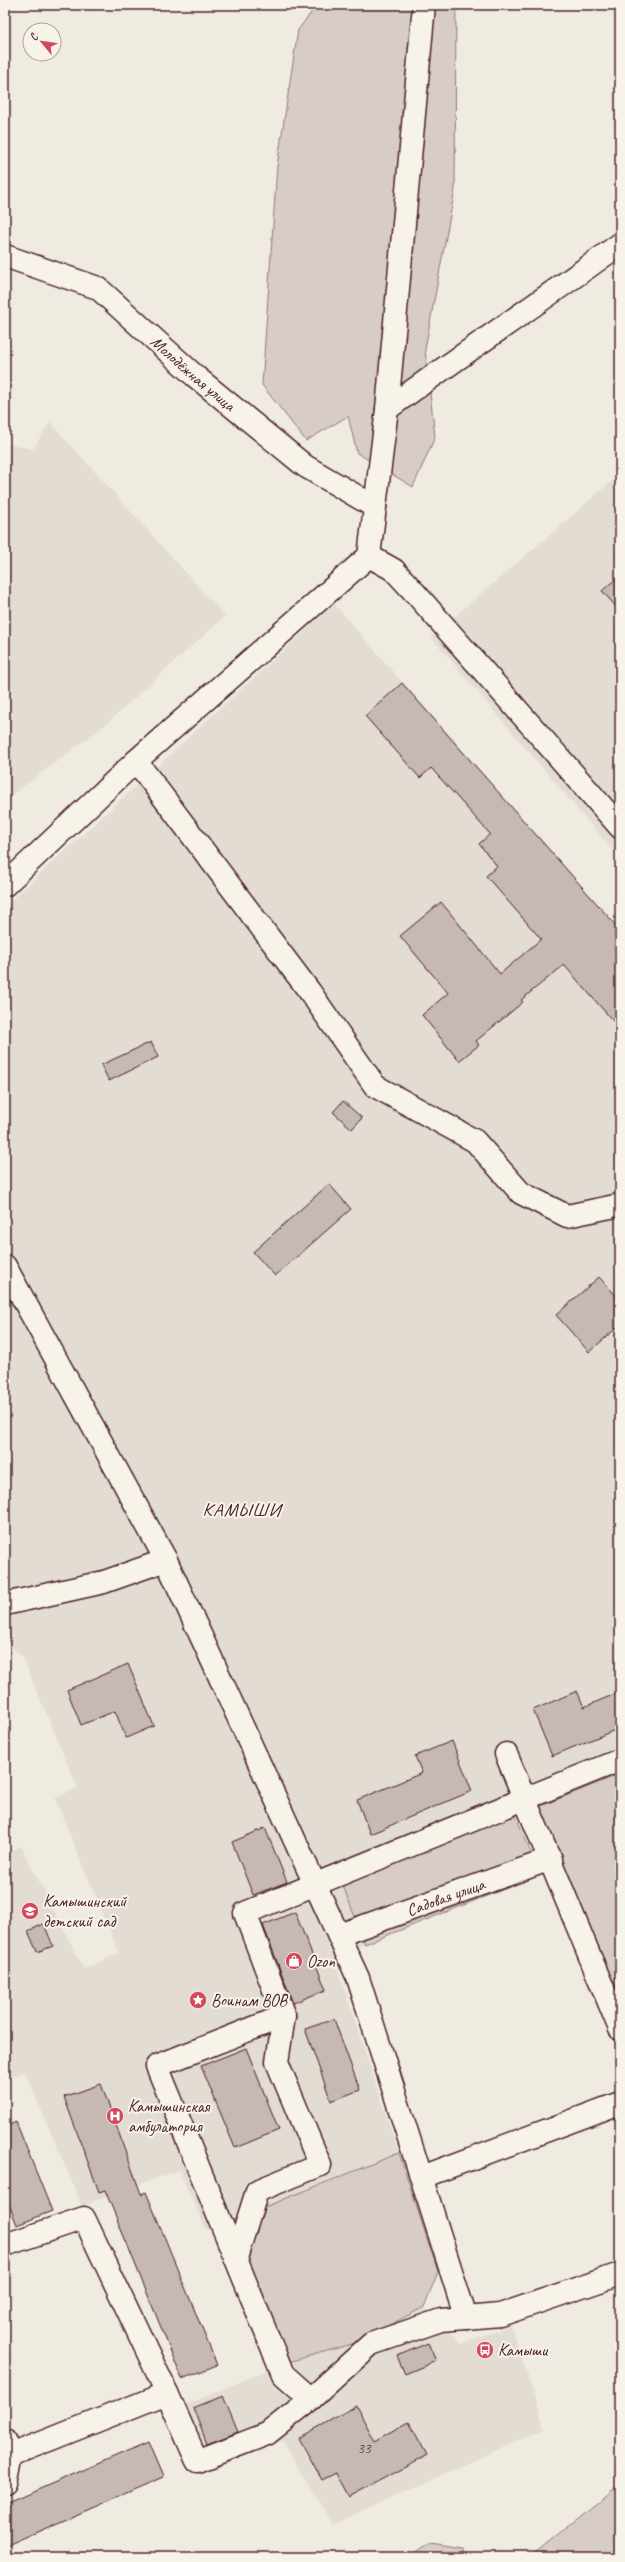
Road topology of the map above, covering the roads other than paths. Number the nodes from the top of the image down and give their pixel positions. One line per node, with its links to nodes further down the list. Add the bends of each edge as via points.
1 (424, 5): 4 (street)
2 (620, 244): 4 (street)
3 (5, 256): 5 (street, Молодёжная улица, via 98,288 195,376 305,466)
4 (387, 409): 5 (street)
5 (375, 507): 6 (street)
6 (369, 556): 7 (street); 8 (street, via 394,570)
7 (136, 762): 9 (street); 10 (street, via 310,992 375,1086 475,1142 521,1193 560,1213 567,1216)
8 (620, 827)
9 (5, 886)
10 (620, 1205)
11 (5, 1266): 12 (street)
12 (166, 1560): 13 (street, via 104,1582); 18 (street)
13 (5, 1604)
14 (506, 1754): 16 (street)
15 (620, 1760): 16 (street)
16 (525, 1797): 17 (street); 18 (street)
17 (551, 1859): 19 (street, Садовая улица); 21 (street)
18 (315, 1884): 19 (street); 20 (street, via 245,1913)
19 (339, 1935): 23 (street, via 358,1978)
20 (284, 2016): 25 (street, via 277,2062 320,2165 257,2191); 25 (street, via 157,2066)
21 (620, 2029)
22 (620, 2103): 23 (street)
23 (422, 2177): 27 (street)
24 (5, 2245): 28 (street, via 84,2218)
25 (236, 2258): 29 (street, via 283,2374)
26 (620, 2274): 27 (street, via 500,2315)
27 (466, 2318): 29 (street, via 441,2320 371,2344)
28 (167, 2393): 29 (street, via 197,2461 267,2434); 30 (street)
29 (311, 2399)
30 (8, 2448): 31 (street)
31 (5, 2483)

